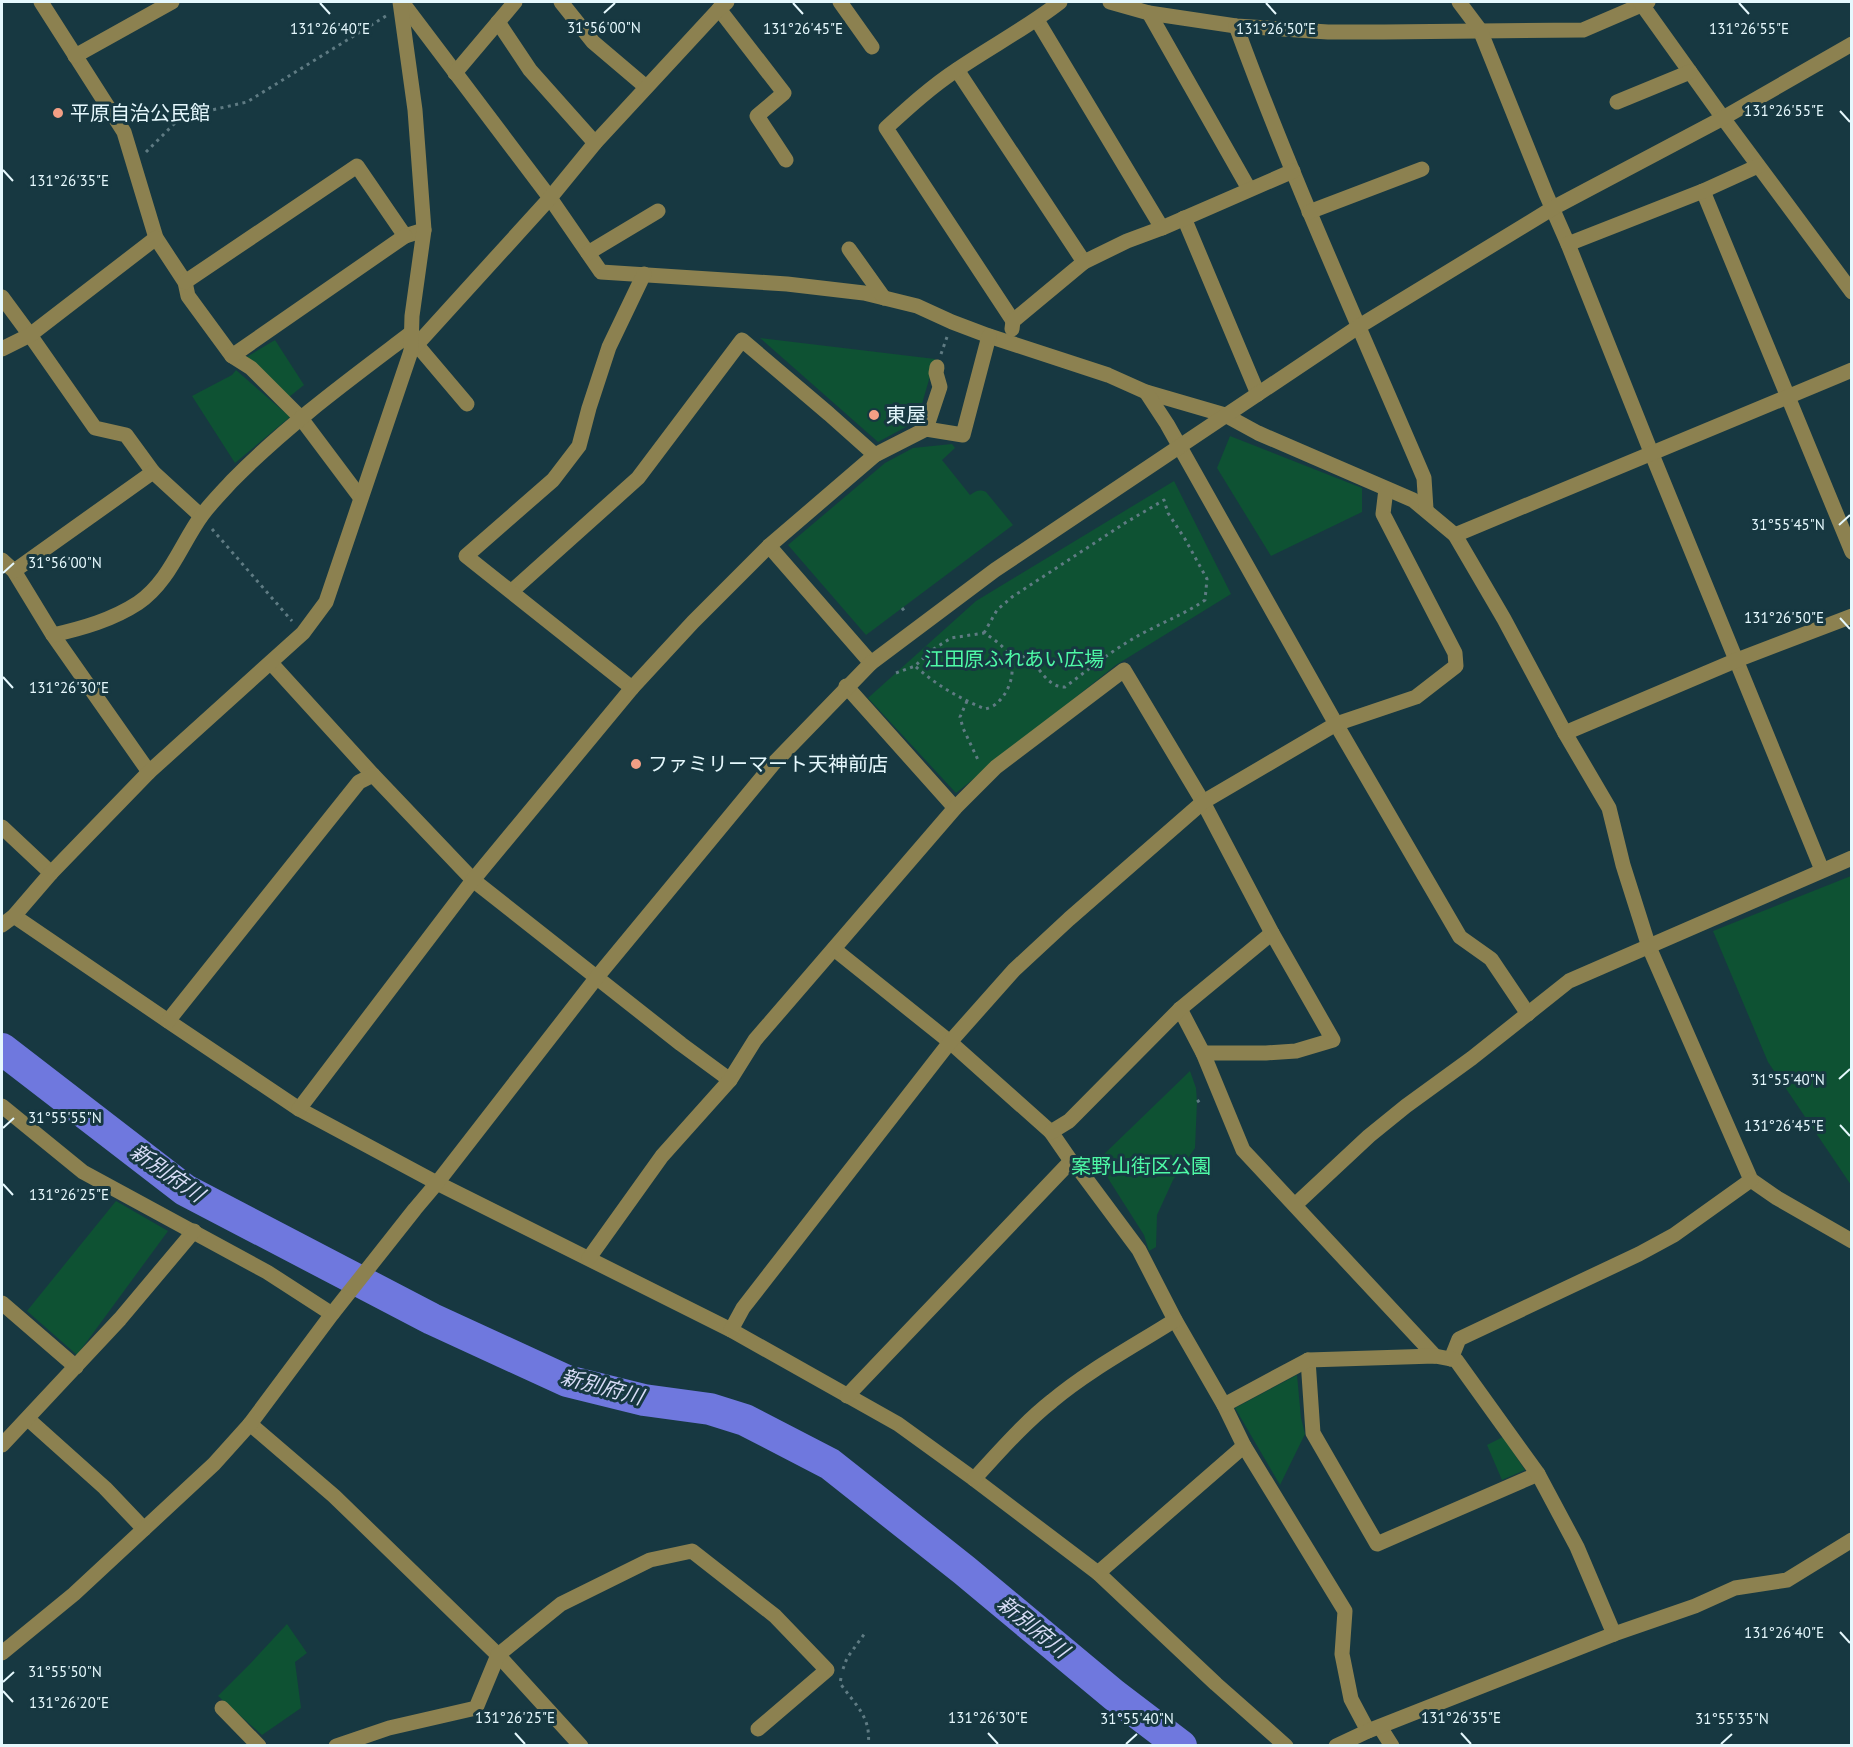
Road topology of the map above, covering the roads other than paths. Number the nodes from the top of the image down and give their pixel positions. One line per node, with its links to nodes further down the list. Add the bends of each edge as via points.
1 (41, 2): 19 (street)
2 (172, 2): 19 (street)
3 (515, 2): 14 (street)
4 (561, 2): 23 (street, via 593,42)
5 (840, 2): 18 (street)
6 (1060, 2): 13 (street)
7 (1110, 2): 12 (street)
8 (1459, 2): 16 (street)
9 (1643, 2): 16 (street, via 1583,30); 21 (street)
10 (401, 3): 22 (street); 39 (street, via 415,110)
11 (723, 5): 23 (street); 27 (street, via 784,93 757,116)
12 (1149, 13): 15 (street); 31 (street)
13 (1037, 20): 20 (street); 38 (street)
14 (498, 22): 22 (street); 26 (street, via 530,70)
15 (1236, 26): 16 (street, via 1328,32); 30 (street)
16 (1480, 30): 34 (street)
17 (1851, 44): 25 (street)
18 (872, 47)
19 (75, 56): 41 (street, via 124,132)
20 (957, 70): 45 (street); 51 (street, via 886,128)
21 (1690, 72): 24 (street); 25 (street)
22 (455, 73): 33 (street)
23 (646, 87): 26 (street)
24 (1617, 102)
25 (1723, 118): 28 (street); 34 (street)
26 (595, 142): 33 (street)
27 (786, 160)
28 (1758, 166): 32 (street); 48 (street)
29 (1422, 169): 36 (street)
30 (1293, 171): 31 (street); 36 (street)
31 (1248, 189): 37 (street)
32 (1703, 191): 42 (street); 63 (street)
33 (550, 198): 44 (street); 56 (street)
34 (1553, 208): 42 (street); 52 (street)
35 (658, 211): 44 (street)
36 (1309, 212): 52 (street)
37 (1184, 218): 38 (street); 62 (street)
38 (1162, 228): 45 (street)
39 (424, 230): 40 (street); 56 (street, via 412,316)
40 (405, 236): 47 (street, via 357,166); 58 (street)
41 (156, 238): 47 (street); 53 (street)
42 (1568, 244): 69 (street)
43 (849, 249): 50 (street)
44 (588, 253): 46 (street, via 602,272)
45 (1084, 262): 51 (street)
46 (644, 274): 50 (street, via 787,284); 81 (street, via 609,347 579,446 553,480 466,556)
47 (185, 282): 58 (street, via 188,296)
48 (1851, 292)
49 (2, 297): 53 (street)
50 (884, 298): 54 (street, via 917,306)
51 (1012, 321): 55 (street)
52 (1358, 327): 62 (street); 74 (street, via 1424,478)
53 (30, 335): 57 (street); 71 (street, via 95,428 126,435)
54 (989, 336): 55 (street); 67 (street, via 963,435)
55 (1010, 341): 61 (street)
56 (413, 343): 64 (street); 66 (street); 73 (street)
57 (2, 349)
58 (232, 356): 66 (street, via 251,368)
59 (937, 367): 67 (street, via 940,387)
60 (1851, 370): 63 (street)
61 (1146, 392): 65 (street); 68 (street)
62 (1258, 394): 65 (street)
63 (1788, 397): 69 (street); 78 (street)
64 (467, 404)
65 (1225, 415): 68 (street); 72 (street)
66 (300, 417): 73 (street); 75 (street)
67 (926, 429): 70 (street)
68 (1179, 446): 86 (street, via 995,570); 89 (street)
69 (1651, 452): 76 (street); 84 (street)
70 (875, 455): 77 (street); 81 (street, via 742,340 638,478)
71 (153, 472): 75 (street); 80 (street)
72 (1386, 489): 74 (street); 89 (street, via 1383,514 1455,653 1456,666 1416,697)
73 (360, 497): 85 (street, via 326,602 303,633)
74 (1426, 509): 76 (street)
75 (201, 516): 83 (street, via 178,555 139,602 113,617)
76 (1455, 535): 90 (street)
77 (769, 546): 86 (street); 88 (street)
78 (1851, 552)
79 (2, 560): 80 (street)
80 (14, 571): 83 (street)
81 (512, 591): 88 (street)
82 (1851, 616): 84 (street)
83 (53, 635): 91 (street)
84 (1737, 660): 90 (street); 97 (street)
85 (271, 663): 91 (street); 92 (street)
86 (871, 663): 87 (street)
87 (846, 686): 94 (street); 104 (street, via 774,763)
88 (632, 688): 99 (street)
89 (1336, 724): 93 (street); 106 (street, via 1460,937 1491,958)
90 (1565, 733): 102 (street, via 1609,808)
91 (148, 772): 98 (street)
92 (373, 776): 99 (street); 107 (street, via 359,782)
93 (1203, 802): 94 (street, via 1124,670 996,768); 101 (street); 108 (street, via 1014,970)
94 (956, 808): 103 (street)
95 (2, 827): 98 (street)
96 (1851, 858): 97 (street)
97 (1822, 870): 102 (street)
98 (51, 873): 100 (street)
99 (473, 880): 104 (street); 112 (street)
100 (7, 921): 107 (street)
101 (1272, 933): 105 (street); 109 (street, via 1333,1040 1296,1051)
102 (1649, 947): 106 (street, via 1569,981); 115 (street)
103 (834, 949): 108 (street); 110 (street, via 755,1040)
104 (597, 977): 110 (street); 116 (street)
105 (1180, 1009): 109 (street); 113 (street, via 1069,1121)
106 (1528, 1014): 117 (street, via 1378,1128)
107 (168, 1021): 112 (street)
108 (950, 1042): 113 (street); 124 (street, via 743,1308)
109 (1203, 1053): 117 (street, via 1243,1150)
110 (730, 1080): 120 (street, via 662,1156)
111 (2, 1106): 118 (street, via 83,1172)
112 (299, 1109): 116 (street)
113 (1051, 1132): 114 (street)
114 (1071, 1161): 123 (street, via 1139,1250); 129 (street)
115 (1751, 1180): 119 (street); 126 (street, via 1674,1235 1459,1339)
116 (437, 1183): 120 (street); 122 (street)
117 (1294, 1205): 125 (street)
118 (194, 1231): 122 (street); 128 (street)
119 (1851, 1242)
120 (589, 1258): 124 (street)
121 (2, 1303): 128 (street)
122 (333, 1314): 132 (street)
123 (1175, 1320): 130 (street); 136 (street, via 1073,1384 1020,1429)
124 (731, 1330): 129 (street)
125 (1435, 1356): 126 (street); 127 (street)
126 (1451, 1359): 135 (street, via 1456,1359)
127 (1308, 1360): 130 (street); 135 (street, via 1313,1432 1377,1544)
128 (76, 1367): 131 (street)
129 (847, 1396): 136 (street, via 898,1424)
130 (1224, 1405): 134 (street)
131 (28, 1419): 133 (street); 137 (street)
132 (250, 1424): 137 (street, via 214,1464); 142 (street, via 334,1496)
133 (2, 1445)
134 (1244, 1446): 139 (street); 145 (street, via 1345,1611 1342,1654 1351,1699)
135 (1538, 1474): 140 (street, via 1577,1547)
136 (974, 1479): 139 (street)
137 (144, 1529): 141 (street)
138 (1851, 1540): 140 (street, via 1787,1580 1735,1588)
139 (1098, 1573): 149 (street)
140 (1614, 1634): 145 (street)
141 (2, 1653)
142 (498, 1655): 144 (street, via 561,1604 650,1560 692,1551 775,1616 827,1670); 147 (street, via 476,1708 389,1728); 148 (street)
143 (222, 1708): 146 (street)
144 (758, 1729)
145 (1374, 1729): 150 (street); 151 (street)
146 (259, 1746)
147 (336, 1746)
148 (581, 1746)
149 (1286, 1746)
150 (1336, 1746)
151 (1392, 1746)

